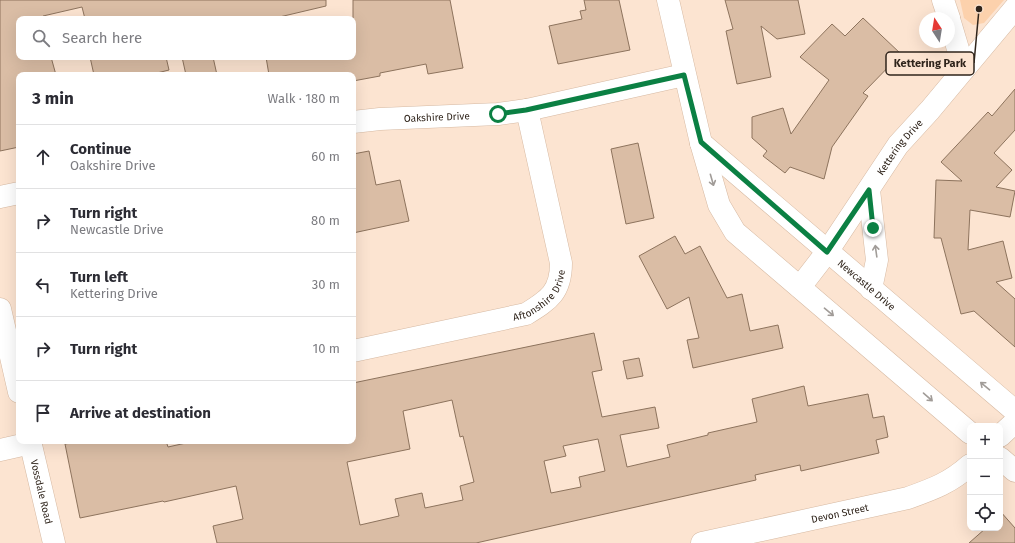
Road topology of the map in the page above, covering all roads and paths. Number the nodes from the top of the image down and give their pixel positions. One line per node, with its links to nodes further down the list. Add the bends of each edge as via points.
1 (668, 0): 7 (street)
2 (944, 0): 4 (street)
3 (1015, 8): 6 (street, Kettering Drive)
4 (947, 12)
5 (955, 38): 6 (street)
6 (964, 69): 11 (street, Kettering Drive, via 898,145)
7 (684, 75): 8 (street, Oakshire Drive); 10 (street)
8 (526, 110): 9 (street, Oakshire Drive, via 498,114); 18 (street, Aftonshire Drive, via 561,263 561,278 555,291 543,304 526,314)
9 (356, 122)
10 (701, 142): 14 (street, Newcastle Drive); 15 (street, one-way to 15, via 719,205 735,232)
11 (869, 190): 14 (street, Kettering Drive); 16 (street, one-way to 11, via 877,260)
12 (16, 194): 13 (street)
13 (0, 197)
14 (827, 252): 15 (street, Kettering Drive); 16 (street, Newcastle Drive)
15 (800, 287): 22 (street, one-way to 22)
16 (871, 289): 20 (street, Newcastle Drive, one-way to 16)
17 (0, 309): 19 (street)
18 (356, 350)
19 (16, 379)
20 (1015, 411)
21 (1015, 422): 23 (street)
22 (967, 430)
23 (1003, 433)
24 (22, 444): 26 (street)
25 (30, 444): 30 (street, Vossdale Road)
26 (0, 450)
27 (1001, 459): 29 (street)
28 (967, 468): 31 (street, Devon Street, via 956,478 937,488 908,498)
29 (1015, 471)
30 (54, 543)
31 (702, 543)

